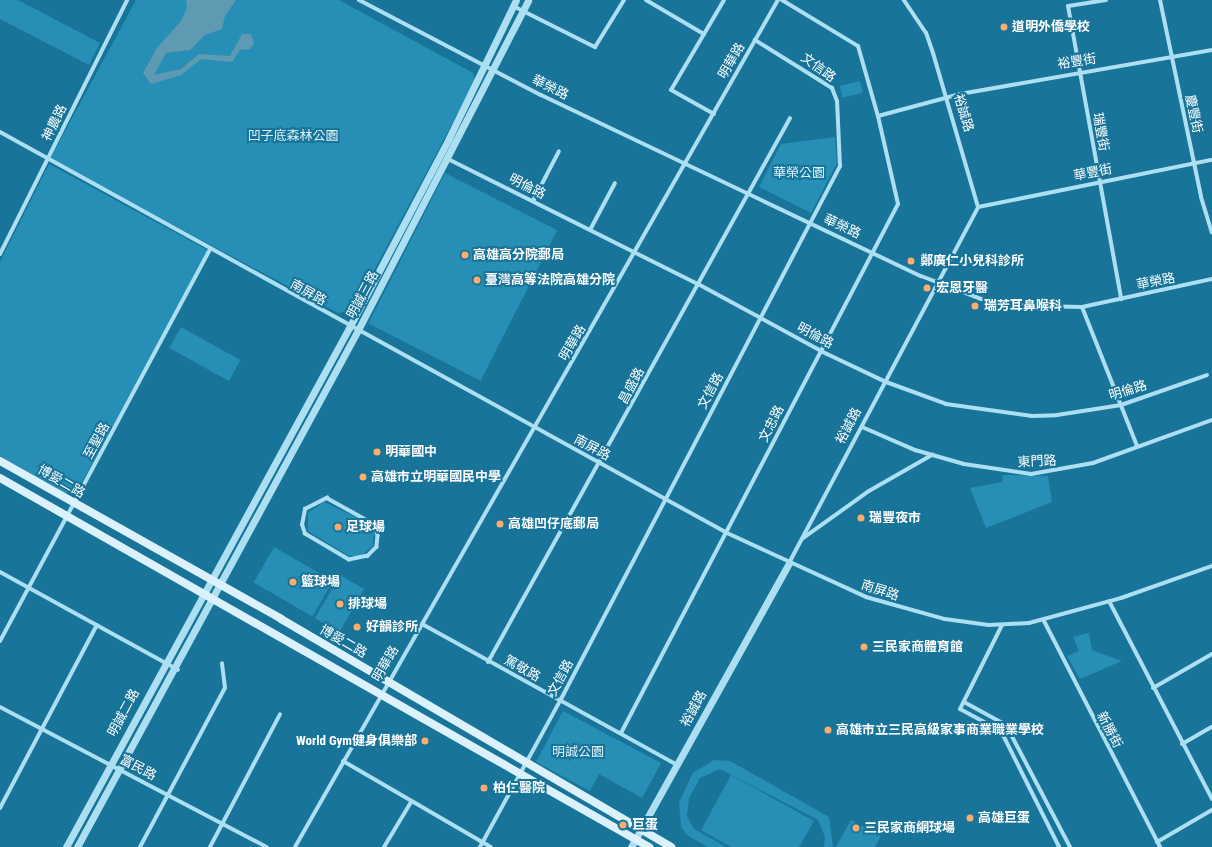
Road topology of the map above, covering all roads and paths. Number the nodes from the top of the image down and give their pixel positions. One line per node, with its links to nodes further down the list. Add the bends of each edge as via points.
1 (127, 0): 27 (street, 神農路)
2 (359, 0): 17 (street, 華榮路)
3 (528, 0): 12 (street, 明誠三路)
4 (624, 0): 12 (street, via 595,47)
5 (646, 0): 13 (street)
6 (724, 0): 13 (street)
7 (778, 0): 14 (street, 明華路); 22 (street, 文忠路, via 858,46)
8 (904, 0): 20 (street, 裕誠路, via 926,33)
9 (1106, 0): 19 (street, 瑞豐街, via 1068,6)
10 (1160, 0): 16 (street, 慶豐街)
11 (515, 3): 12 (street); 17 (street, 明誠三路)
12 (523, 10): 18 (street, 明誠三路)
13 (704, 34): 21 (street, via 671,90)
14 (756, 40): 21 (street, 明華路); 37 (street, 文信路, via 828,85 835,94 841,160)
15 (1212, 50): 16 (street, 裕豐街)
16 (1171, 58): 19 (street, 裕豐街); 31 (street, 慶豐街)
17 (485, 68): 18 (street, 華榮路); 26 (street, 明誠三路)
18 (493, 72): 28 (street, 明誠三路); 30 (street, 華榮路)
19 (1080, 72): 20 (street, 裕豐街); 32 (street, 瑞豐街)
20 (946, 97): 22 (street, 裕豐街); 36 (street, 裕誠路)
21 (714, 114): 30 (street, 明華路)
22 (878, 116): 42 (street, 文忠路, via 899,198)
23 (790, 118): 34 (street, 昌盛路)
24 (0, 132): 27 (street, 南屏路)
25 (559, 151): 35 (street)
26 (441, 155): 28 (street, 明倫路); 48 (street, 明誠三路)
27 (48, 159): 40 (street, 神農路); 41 (street, 南屏路)
28 (448, 159): 35 (street, 明倫路); 49 (street, 明誠三路)
29 (1212, 160): 31 (street, 華豐街)
30 (685, 163): 34 (street, 華榮路); 43 (street, 明華路)
31 (1193, 164): 32 (street, 華豐街); 39 (street, 慶豐街)
32 (1098, 182): 36 (street, 華豐街); 50 (street, 瑞豐街)
33 (615, 183): 38 (street)
34 (747, 193): 37 (street, 華榮路); 47 (street, 昌盛路)
35 (533, 201): 38 (street, 明倫路)
36 (978, 207): 46 (street, 裕誠路)
37 (810, 223): 42 (street, 華榮路); 52 (street, 文信路)
38 (590, 230): 43 (street, 明倫路)
39 (1212, 232)
40 (1, 248): 44 (street, 神農路)
41 (210, 250): 53 (street, 南屏路); 68 (street, 至聖路)
42 (872, 252): 46 (street, 華榮路); 55 (street, 文忠路)
43 (636, 253): 47 (street, 明倫路); 61 (street, 明華路)
44 (0, 254)
45 (1212, 279): 50 (street, 華榮路)
46 (937, 283): 51 (street, 華榮路, via 1003,304); 57 (street, 裕誠路)
47 (698, 284): 52 (street, 明倫路); 65 (street, 昌盛路)
48 (367, 294): 49 (street); 53 (street, 明誠三路)
49 (375, 298): 54 (street, 明誠三路)
50 (1121, 299): 51 (street, 華榮路)
51 (1082, 307): 58 (street)
52 (761, 318): 55 (street, 明倫路); 67 (street, 文信路)
53 (349, 328): 54 (street, 南屏路); 76 (street, 明誠三路)
54 (357, 332): 61 (street, 南屏路); 77 (street, 明誠三路)
55 (821, 351): 57 (street, 明倫路); 70 (street, 文忠路)
56 (1207, 375): 58 (street, 明倫路)
57 (886, 382): 58 (street, 明倫路, via 946,404 1032,416 1084,412); 60 (street, 裕誠路)
58 (1121, 405): 62 (street)
59 (1212, 420): 62 (street, 東門路)
60 (862, 427): 63 (street, 東門路); 71 (street, 裕誠路)
61 (535, 428): 65 (street, 南屏路); 83 (street, 明華路)
62 (1137, 446): 63 (street, 東門路, via 1093,463 1031,474 995,471)
63 (932, 455): 71 (street, via 863,495)
64 (0, 461): 68 (main road, 博愛二路)
65 (601, 464): 67 (street, 南屏路); 89 (street, 昌盛路)
66 (0, 478): 69 (main road, 博愛二路)
67 (666, 500): 70 (street, 南屏路); 95 (street, 文信路)
68 (74, 504): 69 (street, 至聖路); 76 (main road, 博愛二路)
69 (67, 517): 78 (street, 至聖路); 79 (main road, 博愛二路)
70 (727, 533): 73 (street, 南屏路); 101 (street, 文忠路)
71 (802, 539): 73 (street, 裕誠路)
72 (377, 547): 72 (street, via 374,524 348,508 327,498 305,509 302,525 305,534 331,551 357,561)
73 (789, 563): 85 (street, 南屏路, via 860,595 924,615); 106 (street, 裕誠路)
74 (1212, 566): 81 (street, 南屏路)
75 (0, 572): 78 (street)
76 (210, 579): 77 (main road, 博愛二路); 79 (street, 明誠三路)
77 (221, 585): 80 (street, 明誠三路); 92 (main road, 博愛二路)
78 (28, 588): 84 (street); 86 (street, 至聖路)
79 (203, 592): 80 (main road, 博愛二路); 88 (street, 明誠二路)
80 (214, 598): 91 (street, 明誠二路); 94 (main road, 博愛二路)
81 (1109, 601): 82 (street, 南屏路); 93 (street)
82 (1044, 621): 85 (street, 南屏路); 117 (street, 新勝街)
83 (422, 624): 89 (street, 篤敬路); 92 (street, 明華路)
84 (97, 625): 88 (street); 100 (street)
85 (1002, 625): 96 (street)
86 (0, 641)
87 (1212, 654): 93 (street)
88 (164, 662): 91 (street); 105 (street, 明誠二路)
89 (488, 662): 95 (street, 篤敬路)
90 (222, 664): 109 (street, via 225,688)
91 (176, 669): 107 (street, 明誠二路)
92 (388, 681): 94 (street, 明華路); 104 (main road, 博愛二路)
93 (1153, 688): 102 (street)
94 (381, 693): 103 (street, 明華路); 108 (main road, 博愛二路)
95 (560, 701): 101 (street, 篤敬路); 104 (street, 文信路)
96 (964, 702): 130 (street, via 960,709 1001,731); 131 (street, via 1006,726)
97 (0, 707): 100 (street, 富民路)
98 (280, 714): 114 (street)
99 (1212, 727): 102 (street)
100 (42, 729): 105 (street, 富民路); 112 (street)
101 (621, 733): 106 (street, 篤敬路)
102 (1182, 744): 110 (street)
103 (343, 761): 111 (street); 124 (street, 明華路)
104 (527, 764): 108 (street, 文信路); 115 (main road, 博愛二路)
105 (110, 765): 107 (street, 富民路); 119 (street, 明誠二路)
106 (677, 765): 115 (street, 裕誠路)
107 (120, 770): 109 (street, 富民路); 120 (street, 明誠二路)
108 (521, 774): 116 (street, 文信路); 118 (main road, 博愛二路)
109 (168, 795): 114 (street, 富民路); 121 (street)
110 (1212, 799)
111 (411, 802): 116 (street); 125 (street)
112 (0, 808)
113 (1212, 810): 117 (street)
114 (222, 824): 122 (street); 123 (street, 富民路)
115 (641, 830): 118 (street, 裕誠路); 129 (main road, 博愛二路)
116 (482, 842): 126 (street, 文信路); 127 (street)
117 (1157, 842): 132 (street, 新勝街)
118 (633, 843): 128 (main road, 博愛二路)
119 (66, 847)
120 (77, 847)
121 (140, 847)
122 (210, 847)
123 (267, 847)
124 (295, 847)
125 (384, 847)
126 (480, 847)
127 (491, 847)
128 (649, 847)
129 (672, 847)
130 (1059, 847)
131 (1070, 847)
132 (1160, 847)

